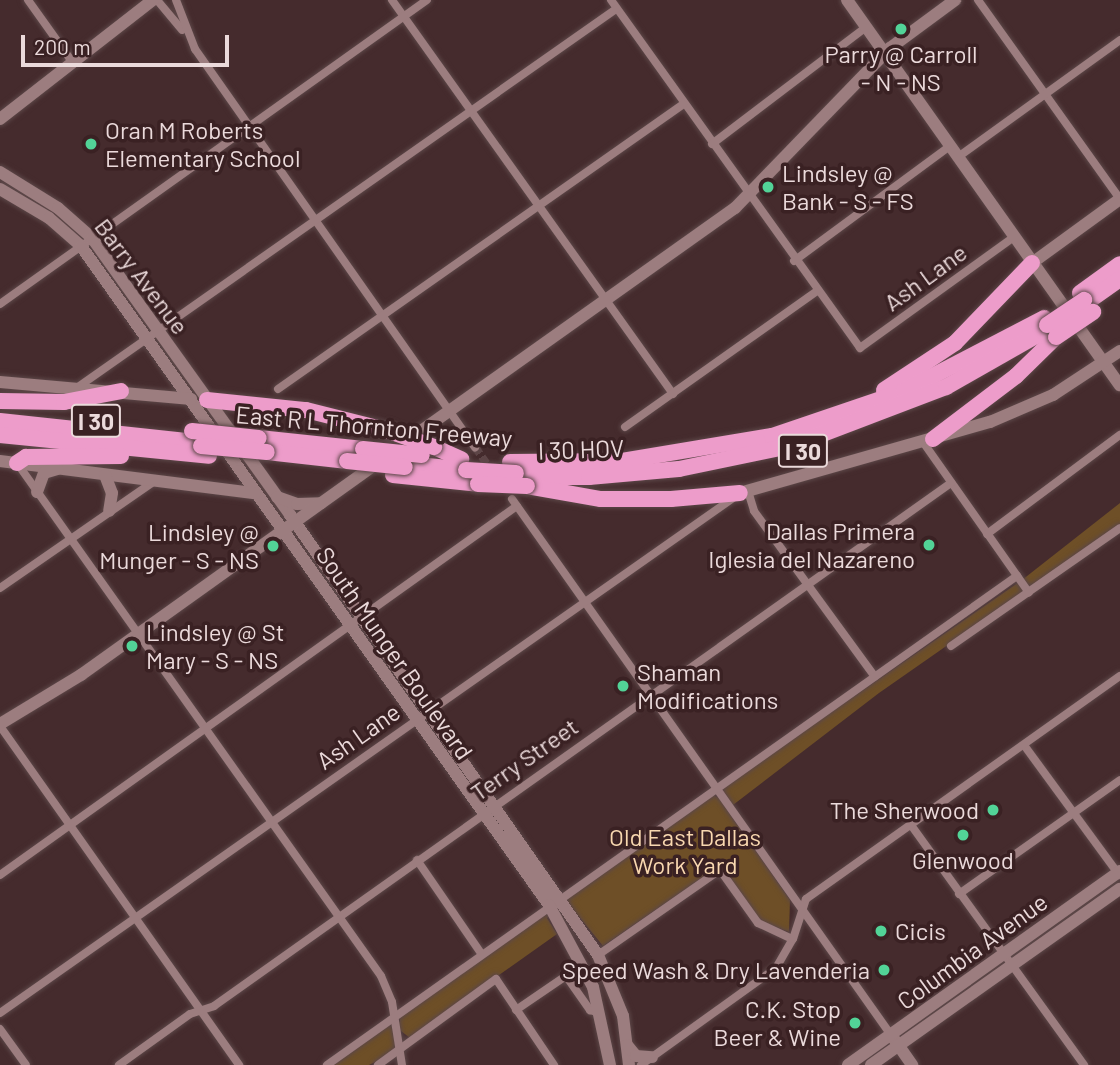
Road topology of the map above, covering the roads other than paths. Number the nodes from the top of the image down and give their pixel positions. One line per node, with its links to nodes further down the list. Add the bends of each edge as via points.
1 (28, 0): 16 (street)
2 (155, 0): 13 (street); 16 (main road)
3 (176, 0): 13 (street)
4 (393, 0): 11 (street)
5 (427, 0): 11 (street)
6 (611, 0): 10 (street)
7 (847, 0): 12 (main road)
8 (956, 0): 15 (main road)
9 (978, 0): 17 (street)
10 (616, 9): 18 (street); 19 (street)
11 (404, 16): 19 (street); 21 (street)
12 (866, 27): 15 (main road); 22 (street)
13 (185, 33): 21 (street)
14 (1120, 40): 17 (street)
15 (884, 53): 23 (main road); 27 (main road)
16 (73, 63): 20 (main road)
17 (1046, 94): 24 (street); 28 (street)
18 (683, 104): 22 (street); 29 (street)
19 (472, 111): 29 (street); 30 (street)
20 (0, 119)
21 (249, 127): 30 (street); 32 (street)
22 (712, 144): 27 (street)
23 (950, 146): 24 (main road); 33 (street)
24 (958, 157): 31 (main road)
25 (0, 172): 32 (main road, Barry Avenue, via 58,208)
26 (0, 189): 32 (main road)
27 (749, 197): 33 (street); 39 (main road)
28 (1120, 199): 34 (main road)
29 (539, 206): 39 (street); 42 (street)
30 (316, 222): 42 (street); 44 (street)
31 (1014, 237): 34 (main road); 37 (street, Ash Lane, via 860,348)
32 (87, 242): 41 (street); 44 (main road, Barry Avenue)
33 (794, 261): 37 (street)
34 (1032, 263): 46 (main road); 59 (highway, via 941,355 902,380)
35 (1120, 264): 40 (highway, East R L Thornton Freeway / I 30)
36 (1120, 276): 40 (highway)
37 (816, 292): 52 (street)
38 (1120, 292): 40 (highway, East R L Thornton Freeway / I 30)
39 (606, 300): 52 (street); 57 (main road)
40 (1086, 302): 43 (highway, East R L Thornton Freeway / I 30); 43 (highway, East R L Thornton Freeway / I 30, bridge)
41 (0, 304)
42 (382, 316): 50 (street); 57 (street)
43 (1049, 327): 59 (highway, East R L Thornton Freeway / I 30, via 904,391); 65 (highway, via 1016,376); 76 (highway, East R L Thornton Freeway / I 30, via 964,389 808,450 671,479)
44 (153, 336): 49 (street); 53 (main road, South Munger Boulevard); 54 (main road, Barry Avenue)
45 (1120, 351): 46 (main road)
46 (1104, 363): 48 (main road); 65 (main road, via 1028,407)
47 (0, 382): 49 (main road, East R L Thornton Freeway)
48 (1120, 385)
49 (78, 387): 51 (main road, East R L Thornton Freeway)
50 (278, 389)
51 (121, 391): 53 (main road, East R L Thornton Freeway); 55 (highway, via 64,402)
52 (673, 394): 60 (street)
53 (187, 398): 54 (main road, East R L Thornton Freeway); 64 (main road, South Munger Boulevard)
54 (207, 400): 61 (main road, Barry Avenue); 71 (highway, bridge, via 306,410 389,431)
55 (0, 401)
56 (0, 411): 64 (highway, East R L Thornton Freeway / I 30)
57 (450, 411): 66 (street); 83 (main road)
58 (0, 423): 64 (highway)
59 (808, 426): 76 (highway, East R L Thornton Freeway / I 30, via 660,457 584,463)
60 (625, 427)
61 (228, 429): 82 (main road, South Munger Boulevard)
62 (0, 435): 68 (highway, East R L Thornton Freeway / I 30)
63 (1120, 435): 87 (street)
64 (201, 439): 67 (highway, East R L Thornton Freeway / I 30, bridge); 67 (highway, East R L Thornton Freeway / I 30); 68 (highway, East R L Thornton Freeway / I 30); 81 (main road, South Munger Boulevard)
65 (928, 440): 78 (street); 80 (main road)
66 (475, 447)
67 (266, 450): 69 (highway, East R L Thornton Freeway / I 30); 69 (highway, East R L Thornton Freeway / I 30)
68 (176, 453): 72 (highway, via 26,457)
69 (349, 459): 71 (highway, East R L Thornton Freeway / I 30); 71 (highway, East R L Thornton Freeway / I 30, bridge)
70 (0, 461): 72 (main road)
71 (413, 462): 74 (highway); 74 (highway, East R L Thornton Freeway / I 30)
72 (17, 463): 73 (main road); 79 (street)
73 (61, 468): 75 (main road); 79 (main road, via 44,473)
74 (468, 472): 76 (highway, East R L Thornton Freeway / I 30); 76 (highway, East R L Thornton Freeway / I 30, bridge)
75 (105, 475): 77 (main road); 84 (main road, via 112,493)
76 (518, 475): 80 (highway, via 622,500)
77 (153, 482): 81 (main road); 84 (street)
78 (951, 483): 87 (street); 90 (street, Terry Street)
79 (37, 492): 88 (street)
80 (744, 492): 90 (street); 93 (street, Ash Lane)
81 (255, 493): 85 (main road, South Munger Boulevard)
82 (276, 496): 83 (main road, via 297,504); 85 (main road, South Munger Boulevard)
83 (321, 503): 85 (main road)
84 (109, 511): 88 (street)
85 (289, 525): 94 (main road, South Munger Boulevard); 95 (main road)
86 (1120, 528): 92 (street)
87 (987, 534): 89 (street)
88 (69, 537): 91 (street); 95 (street)
89 (1017, 576): 92 (street); 98 (street)
90 (807, 584): 98 (street); 99 (street, Terry Street)
91 (0, 588)
92 (1029, 593): 96 (street)
93 (583, 601): 94 (street, via 515,503); 99 (street); 100 (street, Ash Lane)
94 (354, 621): 100 (main road, South Munger Boulevard); 102 (street)
95 (138, 633): 101 (main road); 102 (street)
96 (951, 646)
97 (1120, 676): 103 (street)
98 (874, 677): 105 (street)
99 (651, 696): 105 (street); 106 (street, Terry Street)
100 (421, 716): 106 (main road, South Munger Boulevard); 108 (street, Ash Lane)
101 (0, 725): 109 (street)
102 (205, 728): 108 (street); 109 (street)
103 (1024, 745): 107 (street); 110 (street)
104 (1120, 780): 107 (street)
105 (715, 787): 116 (street); 117 (street)
106 (489, 810): 111 (street, Terry Street); 116 (main road, South Munger Boulevard)
107 (1073, 812): 112 (street); 115 (street)
108 (272, 821): 118 (street, Ash Lane); 119 (street)
109 (71, 825): 113 (street); 118 (street)
110 (911, 825): 115 (street); 117 (street, via 806,899)
111 (418, 860): 119 (street, Terry Street); 121 (street)
112 (1119, 873): 123 (main road, Columbia Avenue)
113 (0, 875)
114 (1120, 889): 125 (main road, Columbia Avenue)
115 (959, 894): 123 (street)
116 (553, 902): 121 (street); 122 (main road, South Munger Boulevard); 124 (main road, South Munger Boulevard)
117 (801, 908): 120 (street); 134 (street)
118 (136, 917): 128 (street); 130 (street, Ash Lane)
119 (339, 917): 128 (street, Terry Street, via 214,1006); 132 (street, via 381,976)
120 (793, 939): 122 (street, via 758,923 720,870); 137 (street, via 766,977)
121 (481, 953): 132 (street)
122 (598, 955): 135 (main road, South Munger Boulevard, via 615,989)
123 (1003, 956): 125 (street); 134 (main road, Columbia Avenue)
124 (582, 965): 126 (street); 127 (main road, South Munger Boulevard)
125 (1014, 967): 134 (main road, Columbia Avenue); 151 (street)
126 (566, 976): 129 (street); 131 (street, via 590,1010)
127 (593, 987): 131 (main road, South Munger Boulevard); 146 (main road, via 602,997)
128 (199, 1010): 139 (street, Terry Street); 140 (street)
129 (516, 1010): 136 (street, via 496,979); 144 (street)
130 (0, 1013)
131 (599, 1013): 145 (main road, South Munger Boulevard)
132 (395, 1016): 136 (street); 141 (street)
133 (0, 1029): 138 (street)
134 (895, 1040): 148 (main road, Columbia Avenue); 149 (main road, Columbia Avenue); 150 (main road)
135 (627, 1044): 137 (main road, via 636,1056); 146 (main road, South Munger Boulevard)
136 (400, 1049): 142 (street); 143 (street)
137 (652, 1058): 147 (street)
138 (26, 1065)
139 (119, 1065)
140 (239, 1065)
141 (327, 1065)
142 (378, 1065)
143 (402, 1065)
144 (554, 1065)
145 (610, 1065)
146 (626, 1065)
147 (641, 1065)
148 (848, 1065)
149 (872, 1065)
150 (912, 1065)
151 (1084, 1065)

